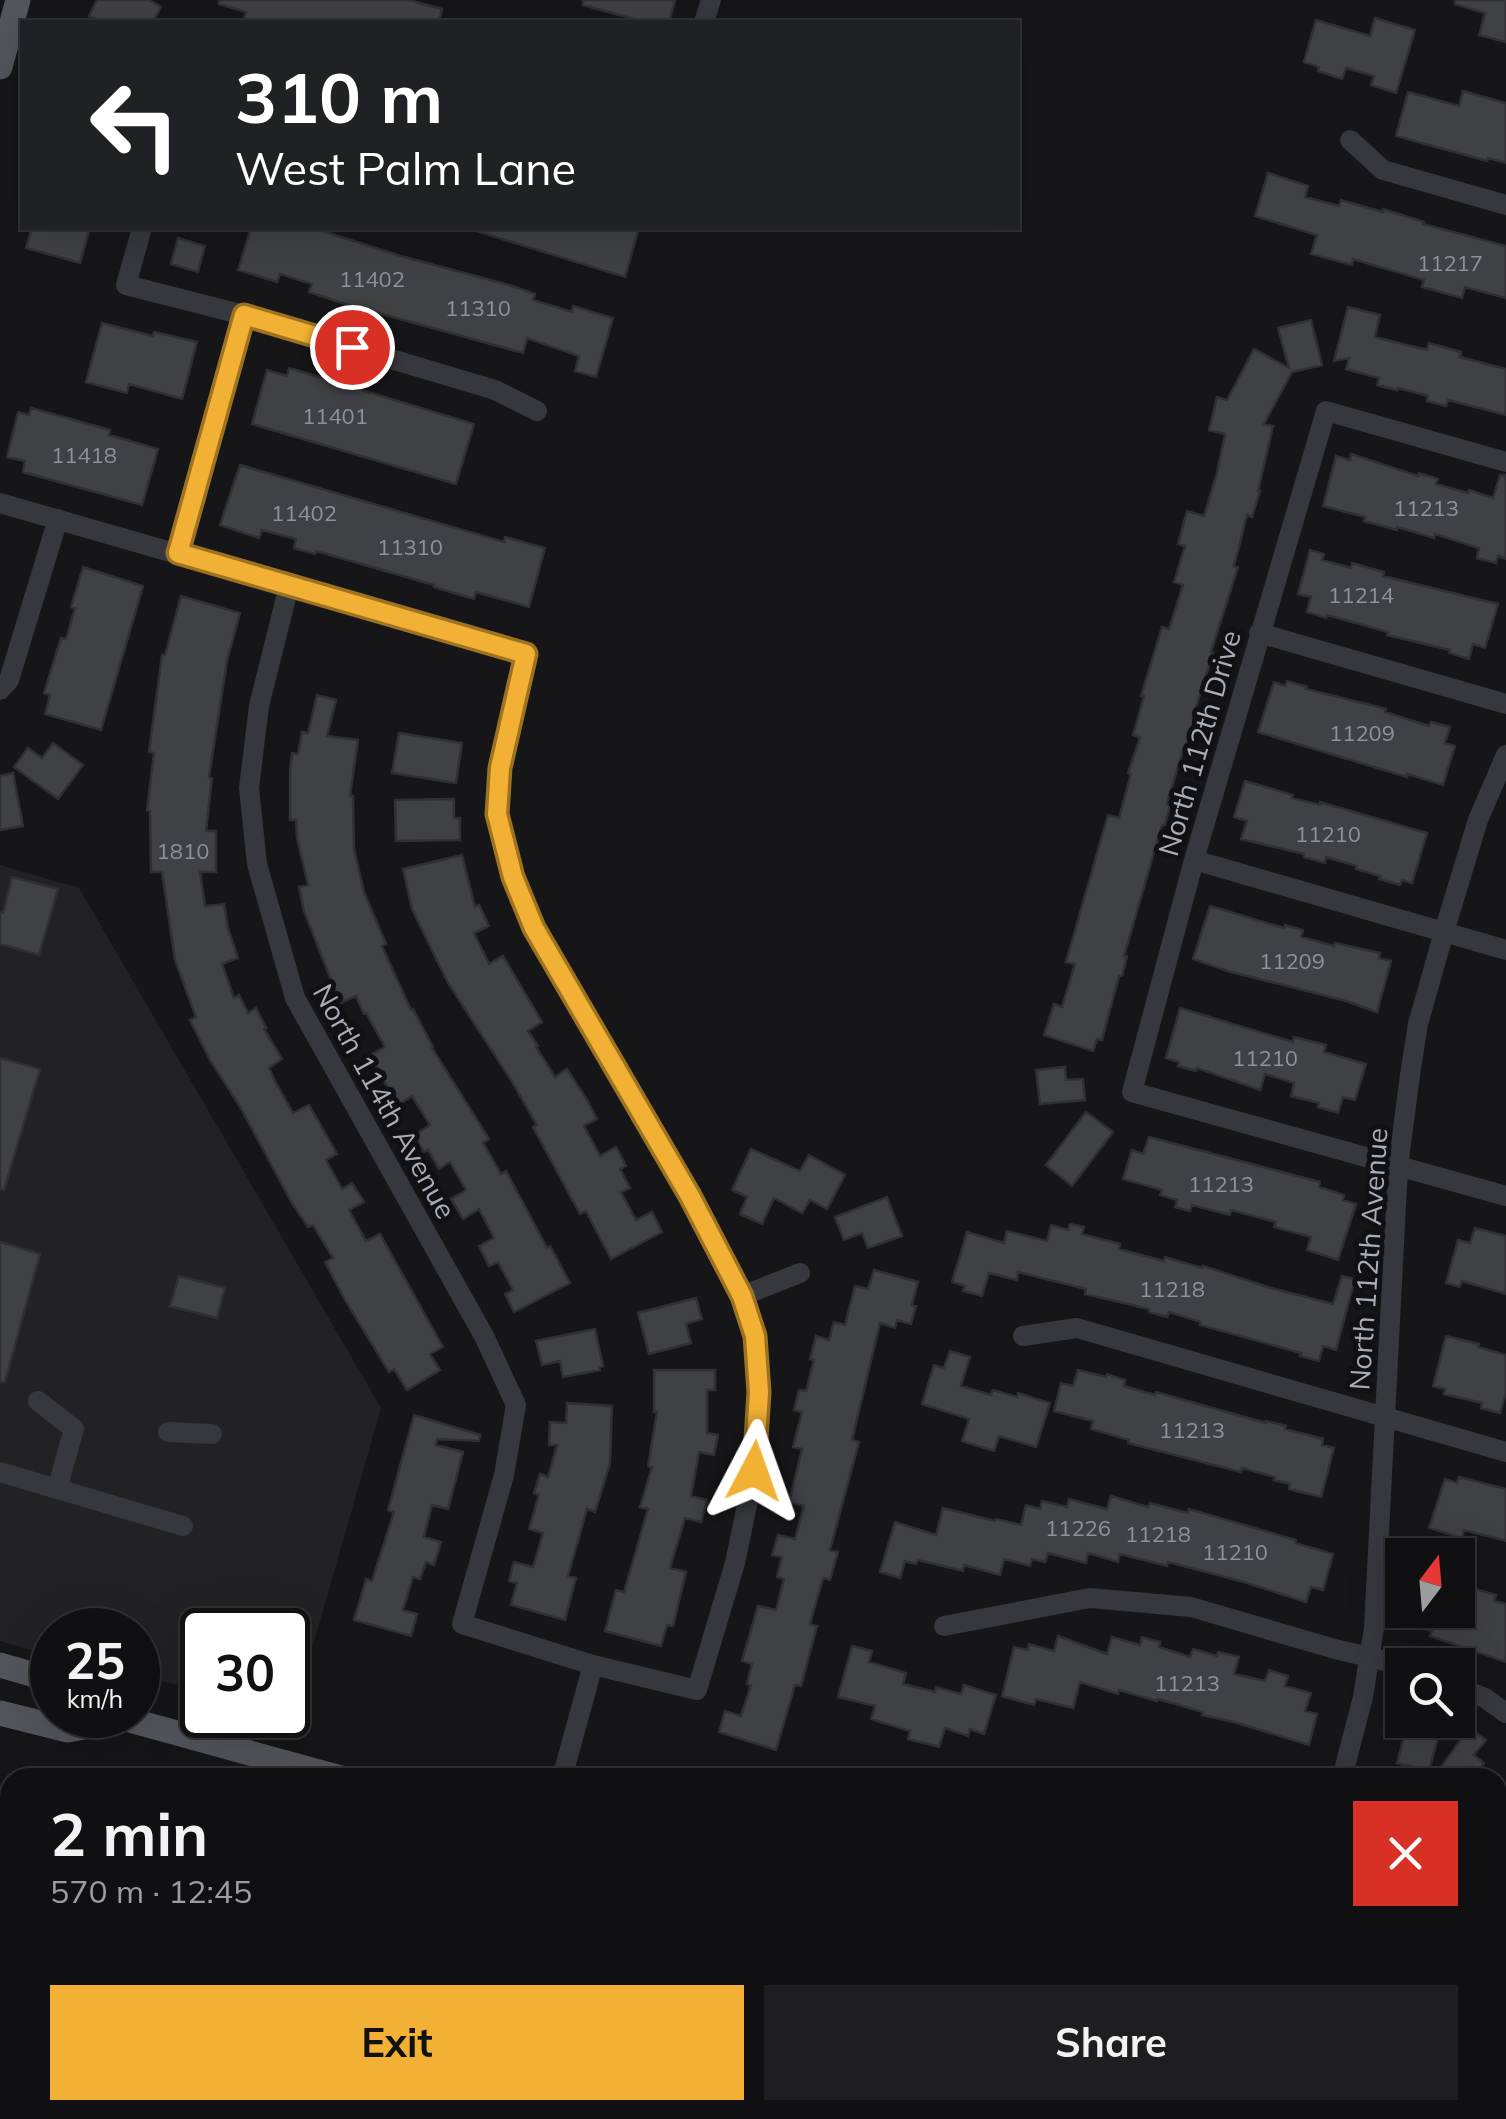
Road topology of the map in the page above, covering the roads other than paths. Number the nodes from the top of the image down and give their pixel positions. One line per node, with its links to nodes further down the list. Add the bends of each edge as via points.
1 (18, 0): 2 (main road)
2 (0, 67)
3 (1350, 140): 4 (street, via 1383,170)
4 (1506, 206)
5 (141, 230): 6 (street, via 126,285)
6 (244, 315): 7 (street, via 495,390); 11 (street)
7 (537, 412)
8 (1506, 462): 13 (street, North 112th Drive, via 1326,411)
9 (0, 503): 10 (street)
10 (58, 519): 11 (street); 14 (street, via 9,680)
11 (178, 553): 12 (street)
12 (290, 586): 23 (street, via 526,654 500,768 497,814 513,877 534,928); 37 (street, North 114th Avenue, via 259,706 249,788 257,864 295,998 516,1405 504,1475 462,1624)
13 (1259, 634): 15 (street); 17 (street, North 112th Drive)
14 (0, 690)
15 (1506, 704)
16 (1506, 755): 18 (street, North 112th Avenue)
17 (1194, 860): 18 (street); 20 (street, North 112th Drive, via 1132,1092)
18 (1444, 932): 19 (street); 20 (street, North 112th Avenue, via 1418,1024)
19 (1506, 950)
20 (1398, 1167): 21 (street); 26 (street, North 112th Avenue)
21 (1506, 1196)
22 (800, 1273): 23 (street)
23 (742, 1296): 37 (street, via 755,1336 759,1392 754,1471 697,1690)
24 (1023, 1336): 26 (street, via 1077,1328)
25 (38, 1401): 31 (street, via 74,1429)
26 (1385, 1418): 29 (street); 34 (street, North 112th Avenue)
27 (168, 1432): 28 (street)
28 (212, 1434)
29 (1506, 1452)
30 (0, 1472): 31 (street)
31 (58, 1489): 32 (street)
32 (182, 1526)
33 (944, 1626): 34 (street, via 1090,1598 1191,1607)
34 (1370, 1658): 35 (street); 46 (street, North 112th Avenue)
35 (1385, 1662)
36 (0, 1665): 38 (main road)
37 (593, 1665): 45 (street)
38 (30, 1674)
39 (1475, 1694): 41 (street)
40 (0, 1713): 42 (main road)
41 (1506, 1713)
42 (30, 1720)
43 (160, 1727): 44 (main road)
44 (305, 1768)
45 (565, 1768)
46 (1345, 1768)

